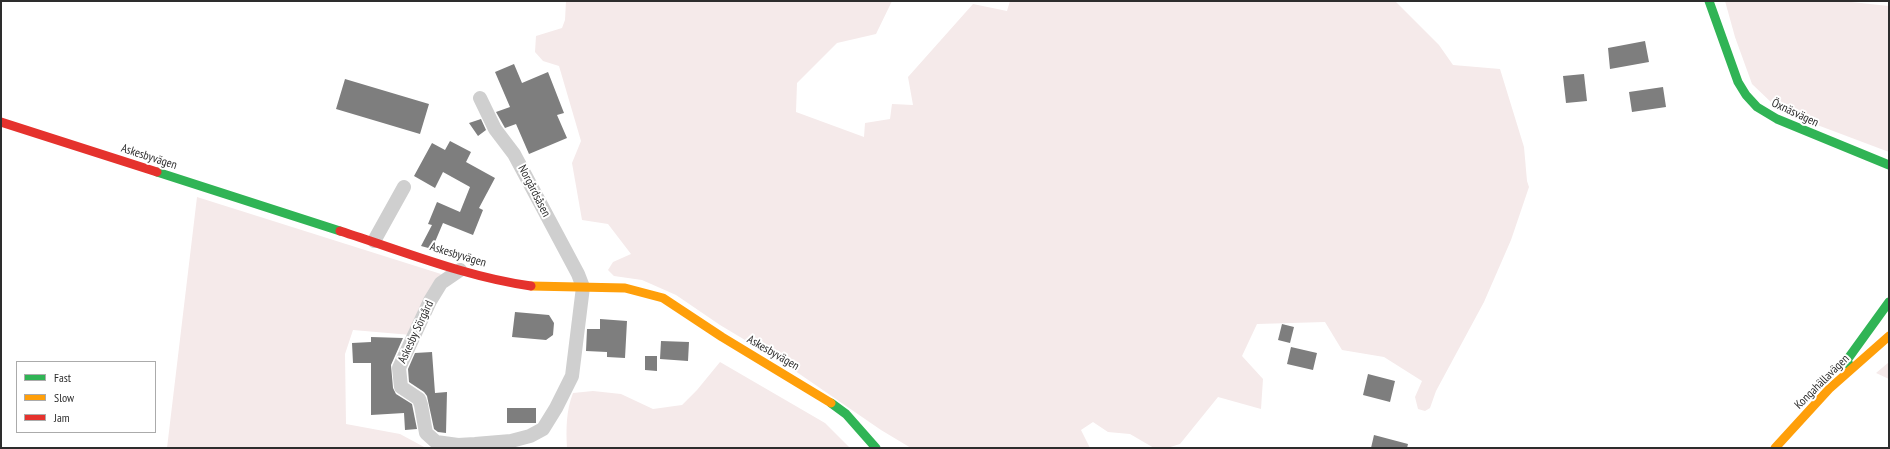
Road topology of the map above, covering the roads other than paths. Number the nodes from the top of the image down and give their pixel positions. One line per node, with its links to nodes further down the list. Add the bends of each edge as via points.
1 (1709, 1): 4 (street, Öxnäsvägen, via 1738,82 1757,108 1777,119)
2 (480, 98): 8 (street, Norgårdsåsen, via 495,129 514,154)
3 (1, 122): 6 (street, Askesbyvägen)
4 (1889, 165)
5 (404, 187): 6 (street)
6 (374, 241): 7 (street, Askesbyvägen)
7 (460, 270): 8 (street, Askesbyvägen, via 514,284 548,288); 8 (street, Askesby Sörgård, via 437,288 399,368 401,387 419,399 426,433 436,442 444,444 511,441 543,429 572,376)
8 (583, 288): 12 (street, Askesbyvägen, via 636,289 663,298 830,402 846,414)
9 (1889, 302): 11 (street, via 1847,360)
10 (1889, 336): 11 (street, Kongahällavägen)
11 (1851, 368): 13 (street, Kongahällavägen)
12 (876, 448)
13 (1775, 448)

